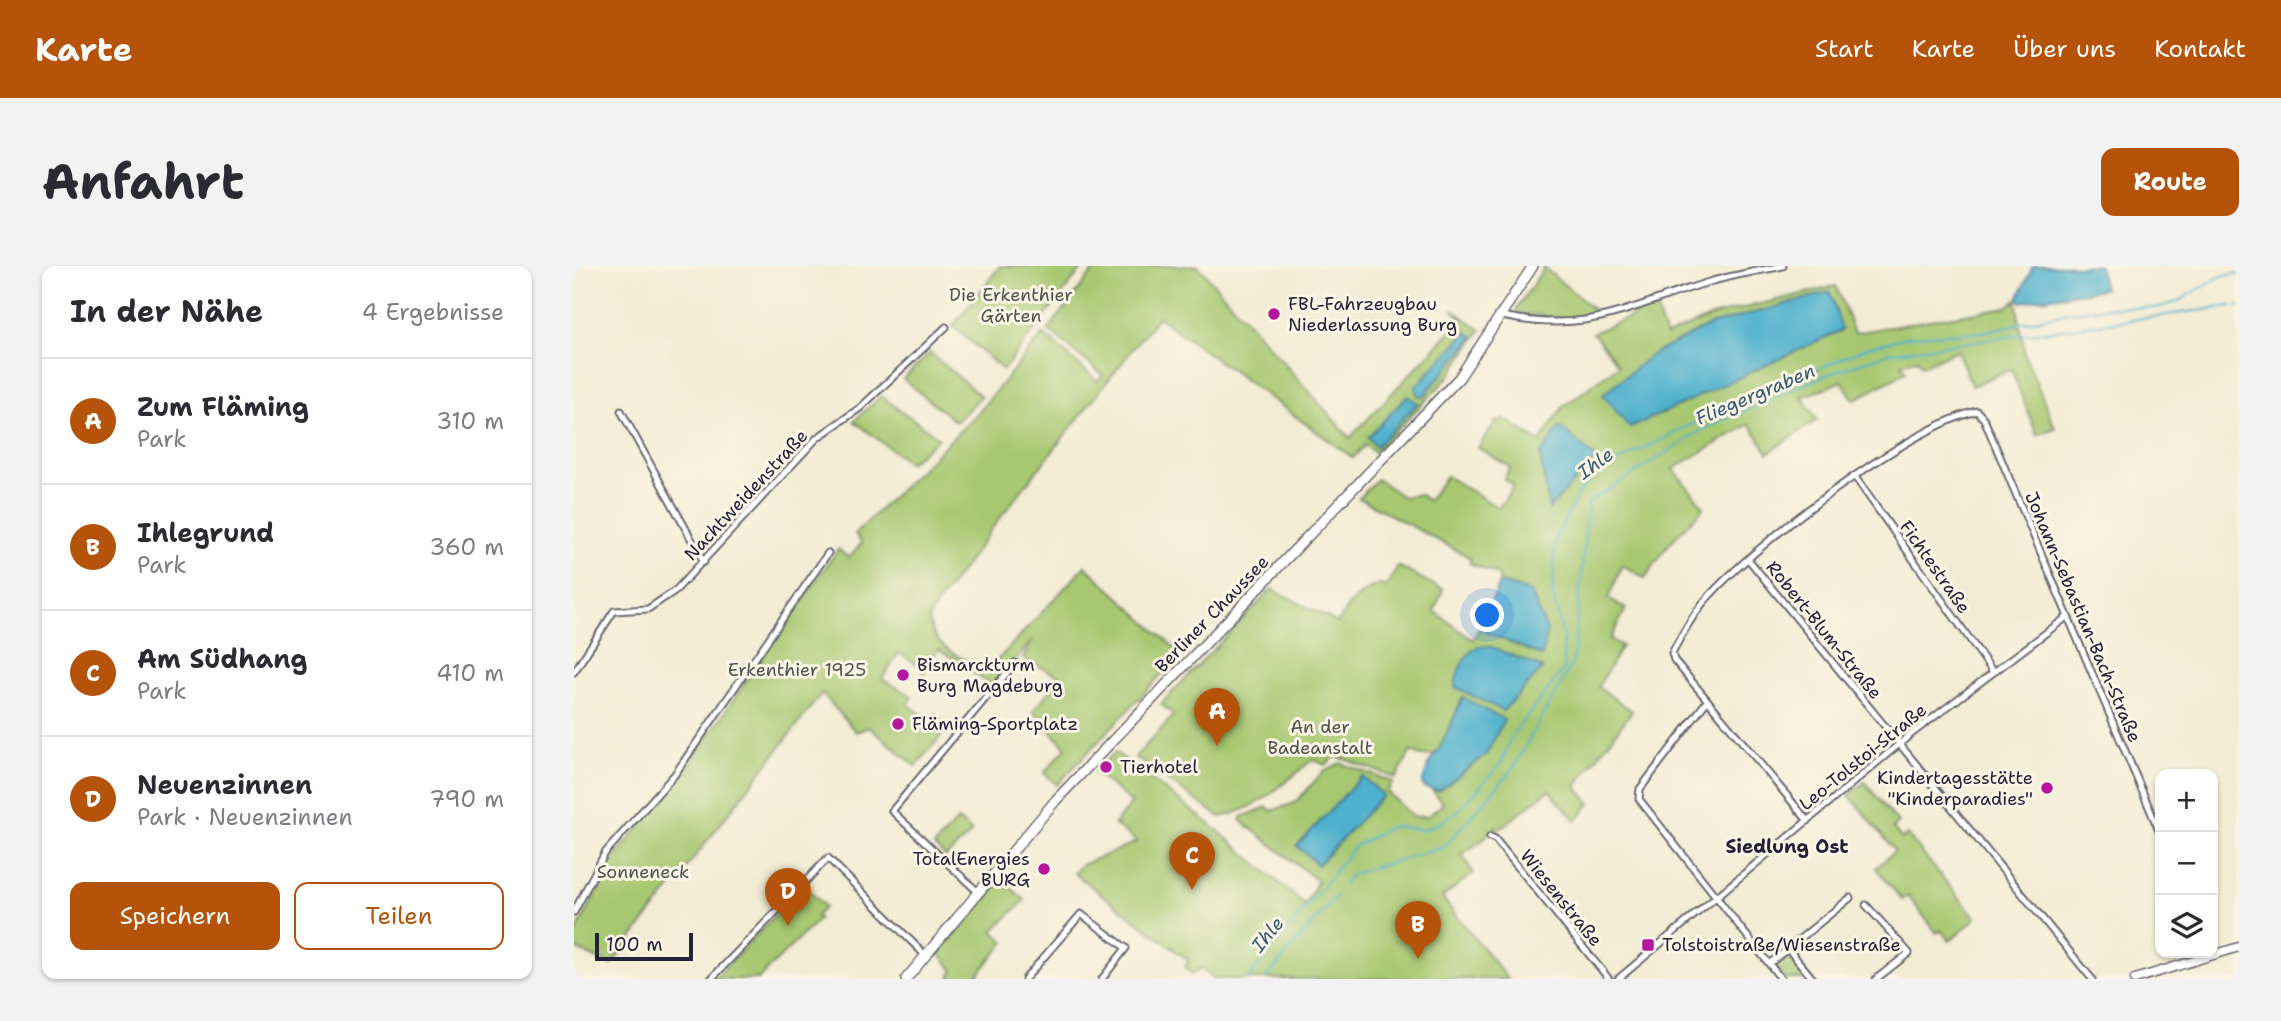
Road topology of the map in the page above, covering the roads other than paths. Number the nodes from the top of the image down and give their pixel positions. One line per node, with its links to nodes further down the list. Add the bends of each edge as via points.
1 (1533, 266): 3 (main road, Berliner Chaussee)
2 (1783, 266): 3 (street, via 1709,282 1584,322)
3 (1502, 316): 19 (main road, Berliner Chaussee, via 1447,392 1100,752)
4 (946, 327): 9 (street, Nachtweidenstraße, via 860,408 817,438)
5 (621, 411): 9 (street)
6 (1856, 477): 8 (street); 10 (street, Johann-Sebastian-Bach-Straße, via 1927,433 1979,412); 13 (street, Fichtestraße)
7 (828, 552): 23 (street, via 675,774 605,853)
8 (1748, 559): 14 (street, via 1702,604 1672,656); 15 (street, Robert-Blum-Straße)
9 (704, 562): 12 (street, Nachtweidenstraße, via 653,607 612,612)
10 (2067, 617): 13 (street, Leo-Tolstoi-Straße); 17 (street, Johann-Sebastian-Bach-Straße)
11 (1015, 663): 19 (street, via 892,811)
12 (575, 668)
13 (1993, 672): 15 (street, Leo-Tolstoi-Straße)
14 (1707, 701): 16 (street); 21 (street, via 1639,796)
15 (1899, 744): 16 (street, Leo-Tolstoi-Straße); 39 (street, Robert-Blum-Straße)
16 (1808, 821): 21 (street, Leo-Tolstoi-Straße)
17 (2160, 832)
18 (1490, 837): 34 (street, Wiesenstraße)
19 (978, 892): 27 (main road, Berliner Chaussee)
20 (1850, 898): 25 (street)
21 (1715, 899): 29 (street); 35 (street, Leo-Tolstoi-Straße)
22 (1866, 905): 38 (street, via 1909,953)
23 (574, 912)
24 (2239, 947): 26 (main road)
25 (1788, 949): 29 (street); 37 (street)
26 (2218, 952)
27 (925, 955): 30 (street, via 826,859); 31 (main road, Berliner Chaussee)
28 (2199, 958): 40 (main road)
29 (1769, 964): 36 (street)
30 (711, 979)
31 (906, 979)
32 (1025, 979): 33 (street, via 1081,915 1126,948)
33 (1102, 979)
34 (1609, 979)
35 (1618, 979)
36 (1781, 979)
37 (1813, 979)
38 (1876, 979)
39 (2092, 979)
40 (2135, 979)

